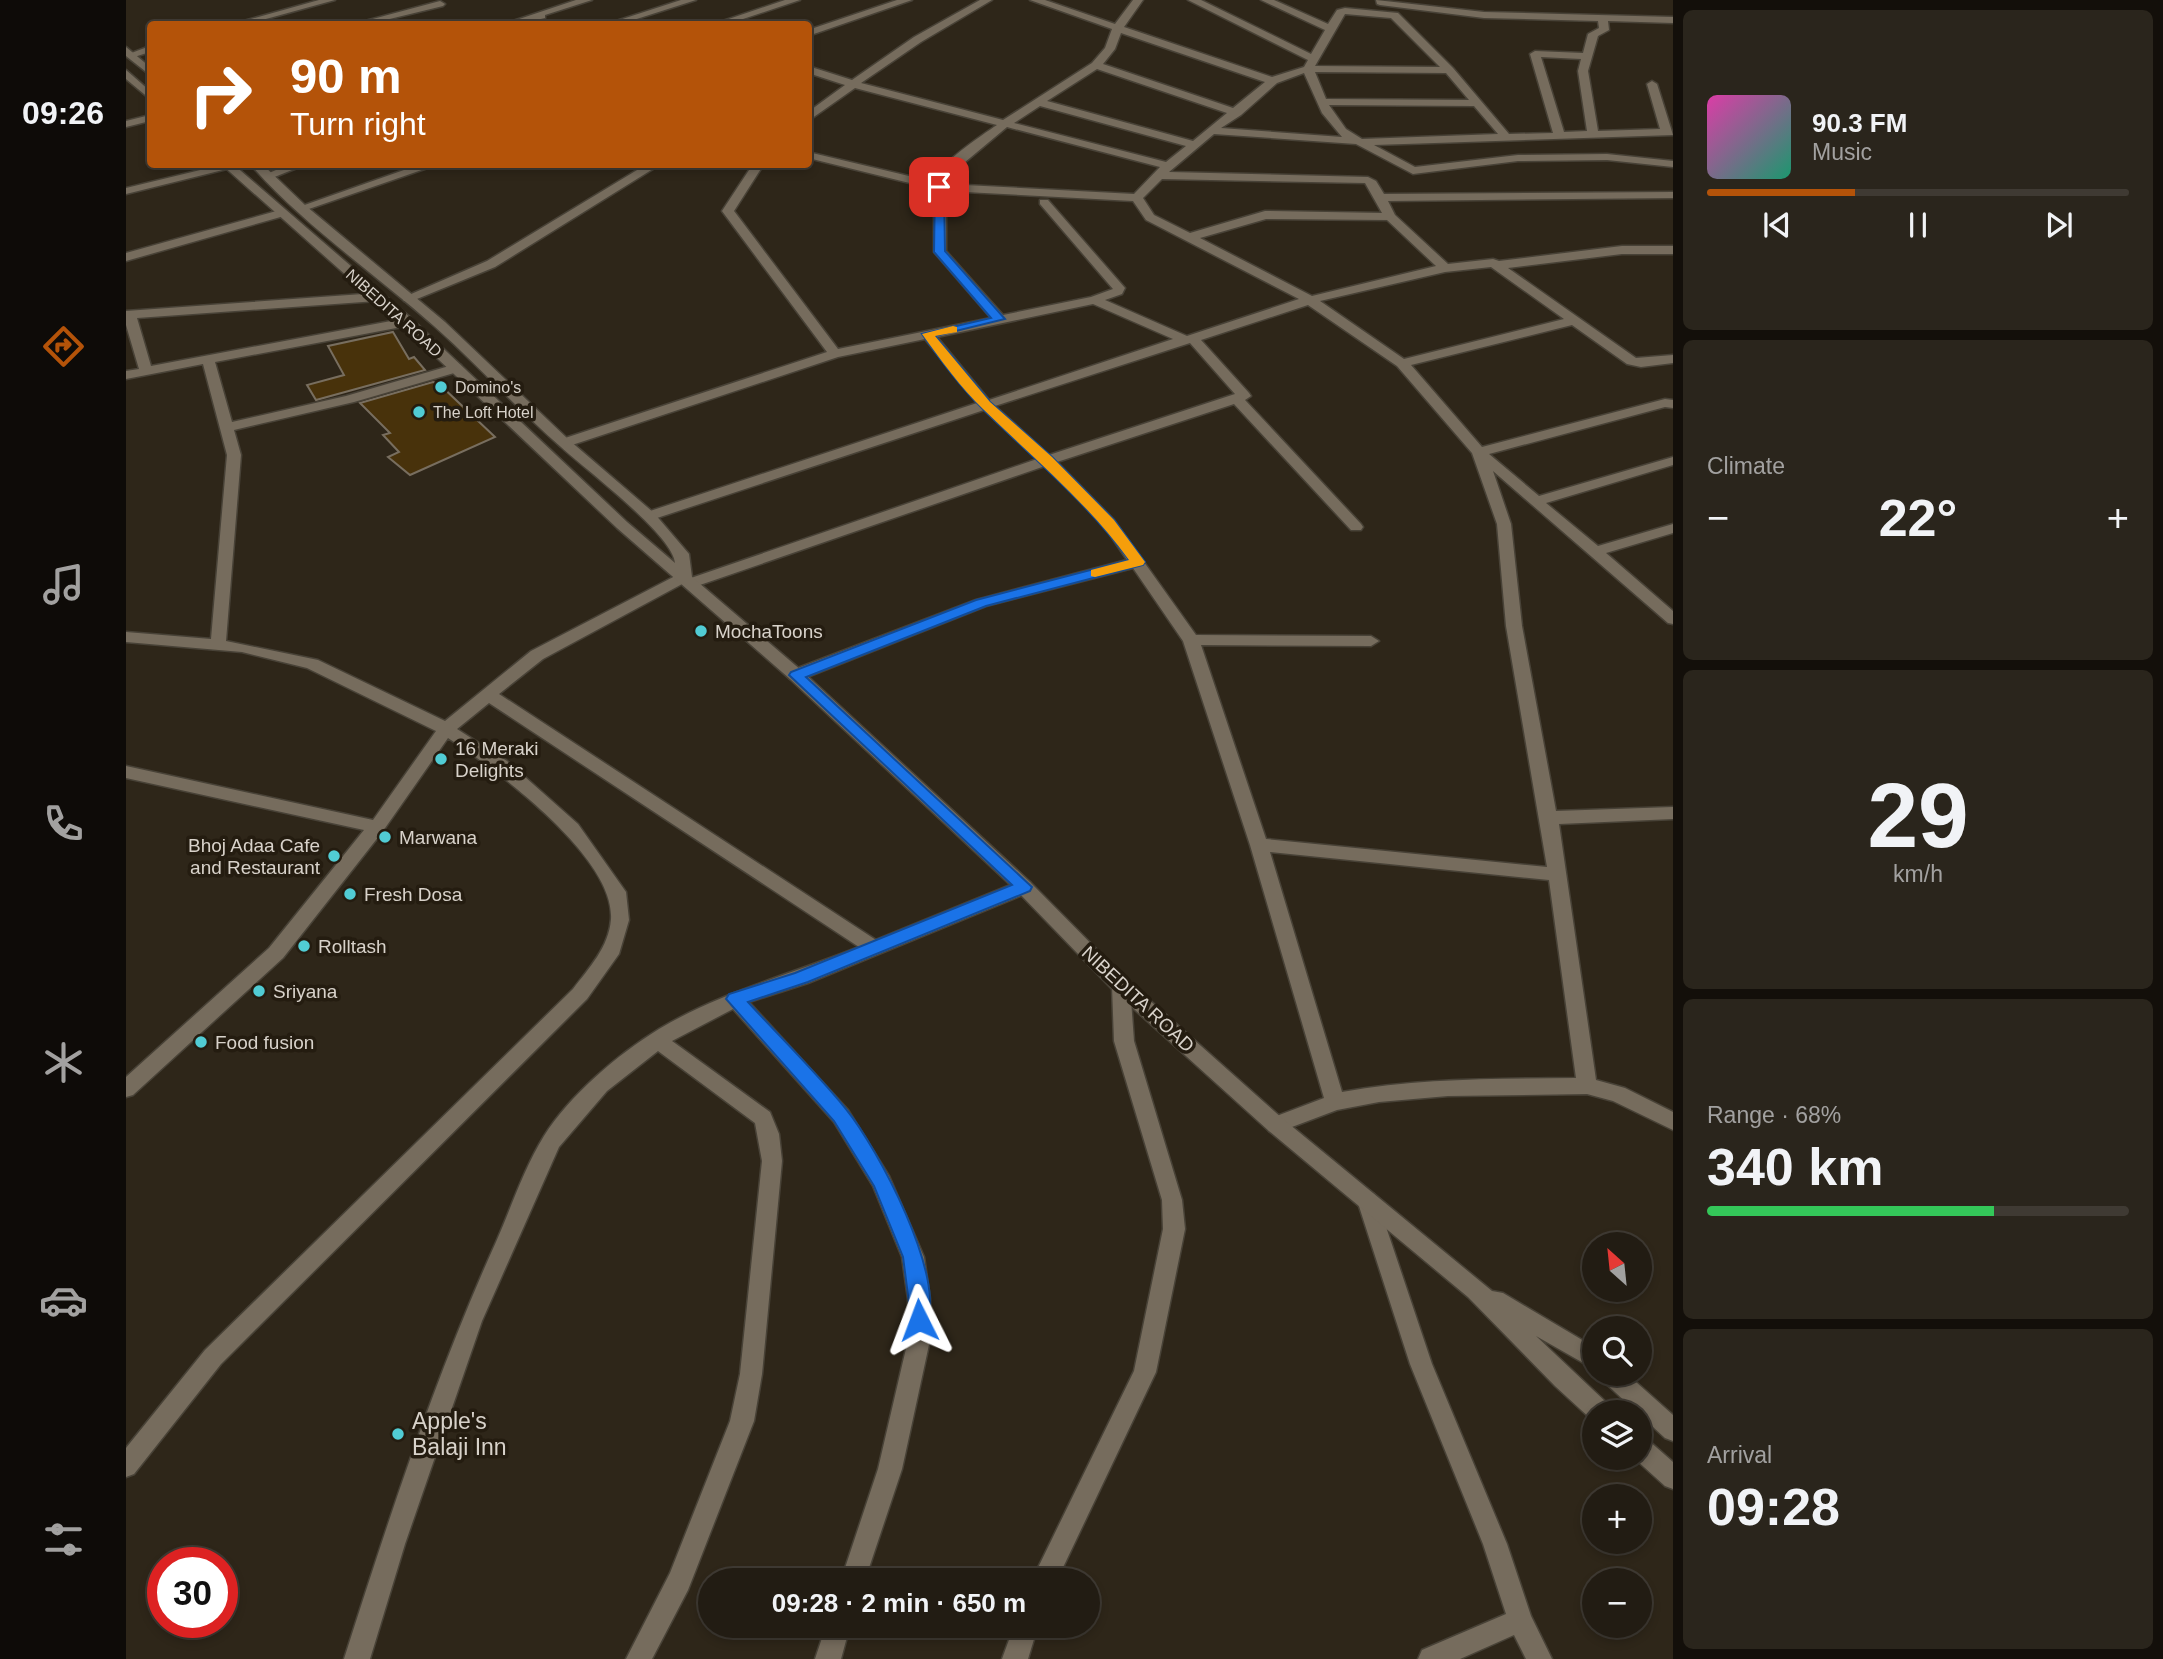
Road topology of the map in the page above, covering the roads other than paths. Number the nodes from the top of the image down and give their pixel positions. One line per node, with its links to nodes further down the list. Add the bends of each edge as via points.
1 (330, 0): 13 (street)
2 (534, 0): 17 (street)
3 (587, 0): 17 (street)
4 (691, 0): 22 (street)
5 (795, 0): 23 (street)
6 (907, 0): 26 (street)
7 (987, 0): 37 (street)
8 (1035, 0): 24 (street)
9 (1138, 0): 24 (street)
10 (1193, 0): 31 (street)
11 (1266, 0): 25 (street)
12 (1454, 0): 16 (street)
13 (307, 3): 20 (street)
14 (440, 4): 21 (street)
15 (1353, 11): 16 (street, via 1363,0); 25 (street, via 1340,12); 34 (street, via 1393,14)
16 (1454, 13): 18 (street, via 1568,13)
17 (543, 18)
18 (1602, 18): 19 (street); 29 (street, via 1604,30 1593,34)
19 (1673, 20)
20 (249, 21)
21 (371, 21)
22 (622, 21)
23 (728, 21)
24 (1117, 29): 30 (street, via 1110,49); 36 (street)
25 (1332, 29): 31 (street)
26 (812, 32)
27 (147, 51): 28 (street)
28 (128, 54): 32 (street)
29 (1587, 57): 50 (street, via 1583,71); 52 (street, via 1535,54)
30 (1096, 65): 40 (street); 43 (street)
31 (1312, 65): 34 (street); 36 (street); 41 (street)
32 (147, 70)
33 (812, 70): 37 (street)
34 (1449, 70): 42 (street)
35 (126, 73): 39 (street)
36 (1273, 81): 43 (street)
37 (853, 84): 44 (street); 46 (street)
38 (1653, 84): 49 (street)
39 (147, 89)
40 (1039, 102): 46 (street); 54 (street)
41 (1322, 102): 42 (street); 53 (street, via 1344,134)
42 (1479, 103): 51 (street)
43 (1237, 113): 48 (street)
44 (812, 115)
45 (147, 119): 47 (street)
46 (1006, 123): 64 (street); 66 (street, via 940,177)
47 (126, 124)
48 (1215, 131): 53 (street); 54 (street)
49 (1669, 132): 50 (street)
50 (1593, 136): 52 (street)
51 (1506, 137): 52 (street); 53 (street)
52 (1560, 137)
53 (1358, 141): 56 (street, via 1413,171 1517,158 1606,157)
54 (1196, 145): 64 (street)
55 (812, 156): 66 (street)
56 (1673, 164)
57 (219, 168): 67 (street)
58 (229, 168): 73 (street, NIBEDITA ROAD)
59 (259, 168): 65 (street, NIBEDITA ROAD)
60 (291, 168): 65 (street)
61 (421, 168): 72 (street)
62 (649, 168): 81 (street, via 491,264)
63 (756, 168): 90 (street, via 728,211)
64 (1163, 171): 69 (street); 70 (street, via 1366,180)
65 (268, 176): 72 (street, NIBEDITA ROAD)
66 (939, 187): 69 (street); 85 (street, via 940,252)
67 (126, 191)
68 (1673, 195): 70 (street)
69 (1137, 198): 75 (street, via 1150,217)
70 (1380, 198): 74 (street)
71 (1044, 202): 82 (street, via 1119,288)
72 (302, 208): 73 (street); 81 (street, NIBEDITA ROAD)
73 (280, 214): 77 (street); 80 (street, NIBEDITA ROAD)
74 (1390, 216): 75 (street, via 1265,215); 79 (street)
75 (1190, 237): 83 (street)
76 (1673, 250): 78 (street, via 1622,250)
77 (126, 257)
78 (1499, 265): 79 (street); 86 (street)
79 (1445, 268): 83 (street)
80 (377, 297): 84 (street); 87 (street, NIBEDITA ROAD)
81 (408, 298): 101 (street, NIBEDITA ROAD)
82 (1094, 300): 85 (street); 89 (street)
83 (1310, 300): 89 (street); 93 (street)
84 (127, 315): 95 (street)
85 (999, 319): 88 (street)
86 (1576, 320): 91 (street, via 1635,362); 93 (street)
87 (407, 322): 92 (street); 94 (street, NIBEDITA ROAD)
88 (928, 334): 90 (street); 99 (street)
89 (1188, 340): 97 (street, via 1244,392); 99 (street)
90 (835, 355): 101 (street)
91 (1673, 359)
92 (208, 360): 95 (street); 100 (street)
93 (1402, 363): 102 (street)
94 (456, 368): 100 (street); 111 (street, NIBEDITA ROAD, via 622,525)
95 (146, 370): 96 (street)
96 (126, 375)
97 (1237, 399): 103 (street); 107 (street)
98 (1673, 404): 102 (street)
99 (986, 405): 103 (street); 106 (street)
100 (228, 427): 116 (street, via 234,455)
101 (564, 443): 106 (street, NIBEDITA ROAD)
102 (1479, 452): 105 (street); 122 (street, via 1504,524 1514,626)
103 (1047, 460): 110 (street, via 1109,523); 111 (street)
104 (1673, 461): 105 (street)
105 (1536, 501): 109 (street)
106 (649, 516): 111 (street, NIBEDITA ROAD, via 682,555)
107 (1356, 527)
108 (1673, 528): 109 (street)
109 (1595, 552): 112 (street)
110 (1138, 562): 114 (street); 117 (street, via 981,603)
111 (688, 580): 117 (street, NIBEDITA ROAD); 118 (street, via 537,655)
112 (1669, 611)
113 (126, 637): 116 (street)
114 (1191, 639): 115 (street); 124 (street)
115 (1371, 641)
116 (218, 645): 119 (street, via 312,664)
117 (796, 675): 126 (street, NIBEDITA ROAD)
118 (487, 694): 119 (street); 127 (street)
119 (446, 729): 123 (street); 143 (street, via 501,765 572,828 617,892 620,920 610,954 580,994 213,1357)
120 (126, 772): 123 (street)
121 (1673, 813): 122 (street)
122 (1549, 818): 125 (street)
123 (377, 827): 132 (street, via 276,953)
124 (1259, 845): 125 (street); 133 (street)
125 (1555, 874): 131 (street)
126 (1024, 887): 127 (street); 128 (street, NIBEDITA ROAD)
127 (875, 948): 129 (street)
128 (1121, 986): 135 (street, NIBEDITA ROAD); 146 (street, via 1124,1041 1172,1200 1174,1229 1144,1372)
129 (735, 999): 130 (street); 145 (street, via 841,1116 882,1182 913,1257 919,1340 890,1469)
130 (658, 1041): 150 (street, via 600,1085 551,1142 471,1321); 151 (street, via 763,1118 772,1161 742,1422 679,1581)
131 (1587, 1086): 133 (street, via 1448,1088); 134 (street, via 1618,1094)
132 (126, 1089)
133 (1335, 1102): 135 (street)
134 (1673, 1122)
135 (1276, 1125): 136 (street, NIBEDITA ROAD)
136 (1367, 1200): 137 (street, NIBEDITA ROAD); 147 (street, via 1421,1364 1495,1544)
137 (1476, 1290): 138 (street); 140 (street, NIBEDITA ROAD)
138 (1582, 1352)
139 (1624, 1386): 141 (street)
140 (1587, 1400)
141 (1673, 1430)
142 (1652, 1459): 144 (street)
143 (126, 1466)
144 (1673, 1478)
145 (857, 1568)
146 (1050, 1568)
147 (1520, 1619): 154 (street); 155 (street)
148 (834, 1638): 152 (street)
149 (1022, 1638): 153 (street)
150 (357, 1659)
151 (639, 1659)
152 (828, 1659)
153 (1015, 1659)
154 (1431, 1659)
155 (1539, 1659)

